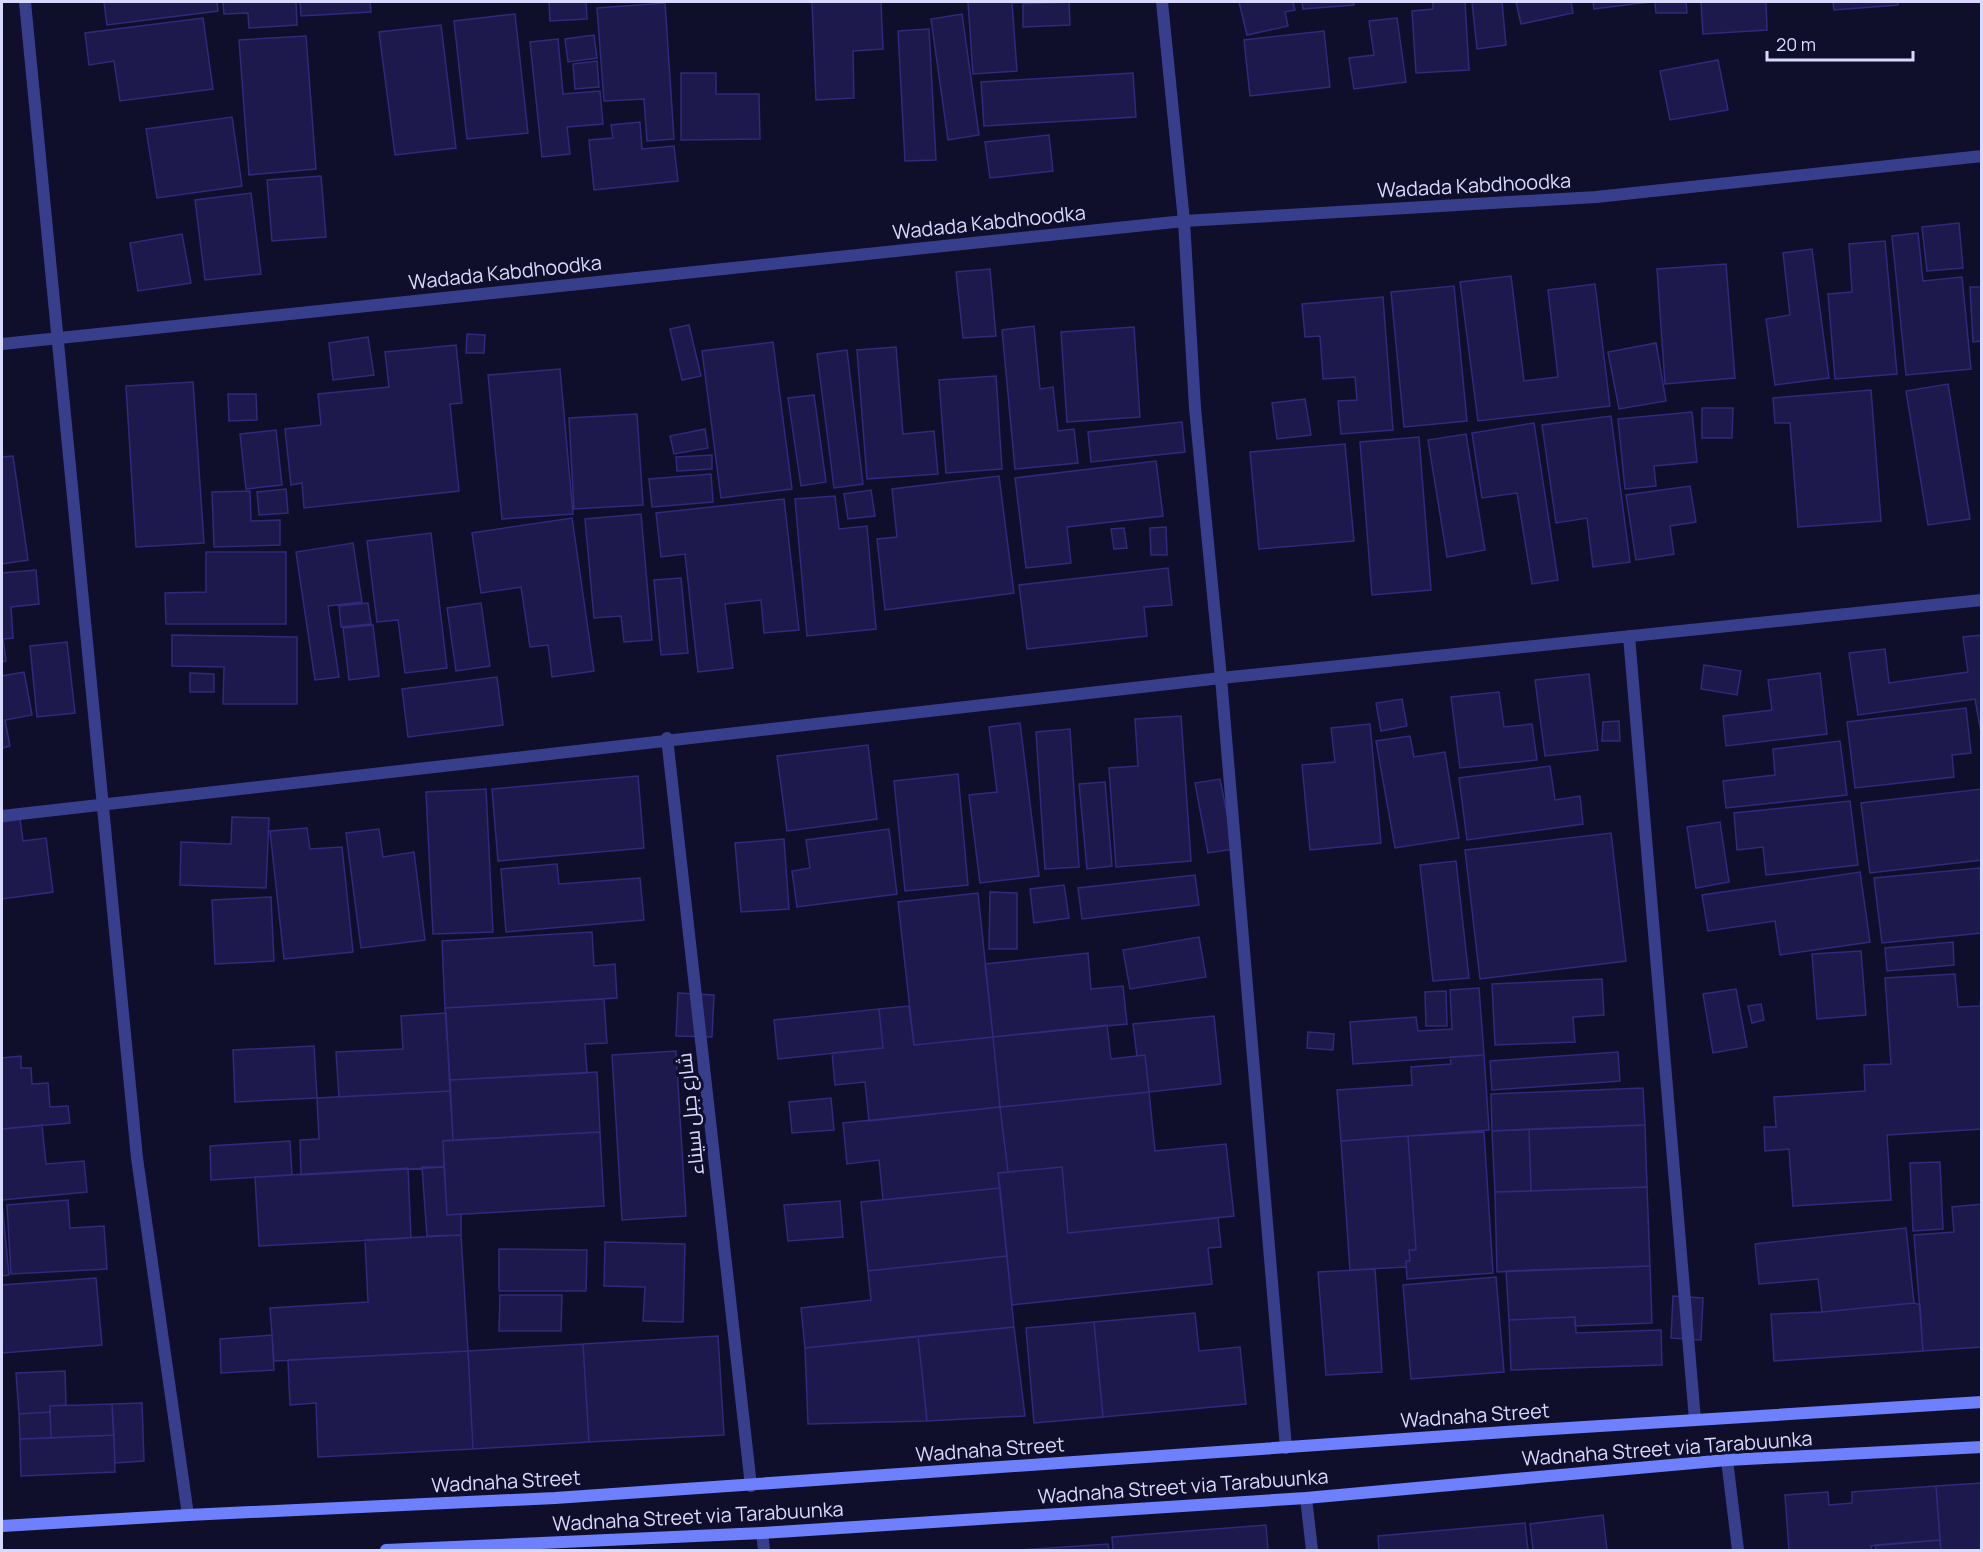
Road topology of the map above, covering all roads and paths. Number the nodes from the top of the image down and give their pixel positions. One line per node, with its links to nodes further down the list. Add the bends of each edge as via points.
1 (25, 2): 5 (street)
2 (1162, 2): 4 (street)
3 (1982, 156): 4 (street, Wadada Kabdhoodka, via 1596,197)
4 (1184, 221): 5 (street, Wadada Kabdhoodka); 9 (street, via 1195,408)
5 (57, 338): 6 (street, Wadada Kabdhoodka); 11 (street)
6 (2, 344)
7 (1982, 600): 8 (street)
8 (1629, 636): 9 (street); 14 (street)
9 (1221, 678): 10 (street); 16 (street)
10 (667, 738): 11 (street); 18 (street, شارع جبل سيناء)
11 (104, 806): 12 (street); 20 (street, via 137,1158)
12 (2, 816)
13 (1982, 1402): 14 (main road, Wadnaha Street)
14 (1695, 1420): 16 (main road, Wadnaha Street)
15 (1982, 1447): 17 (main road, Wadnaha Street via Tarabuunka)
16 (1286, 1448): 18 (main road, Wadnaha Street)
17 (1727, 1460): 19 (main road, Wadnaha Street via Tarabuunka); 26 (street)
18 (751, 1485): 20 (main road, Wadnaha Street)
19 (1306, 1498): 22 (main road, Wadnaha Street via Tarabuunka); 25 (street)
20 (188, 1515): 21 (main road, Wadnaha Street)
21 (2, 1526)
22 (762, 1533): 23 (main road, Wadnaha Street via Tarabuunka); 24 (street)
23 (386, 1551)
24 (764, 1551)
25 (1312, 1551)
26 (1738, 1551)

